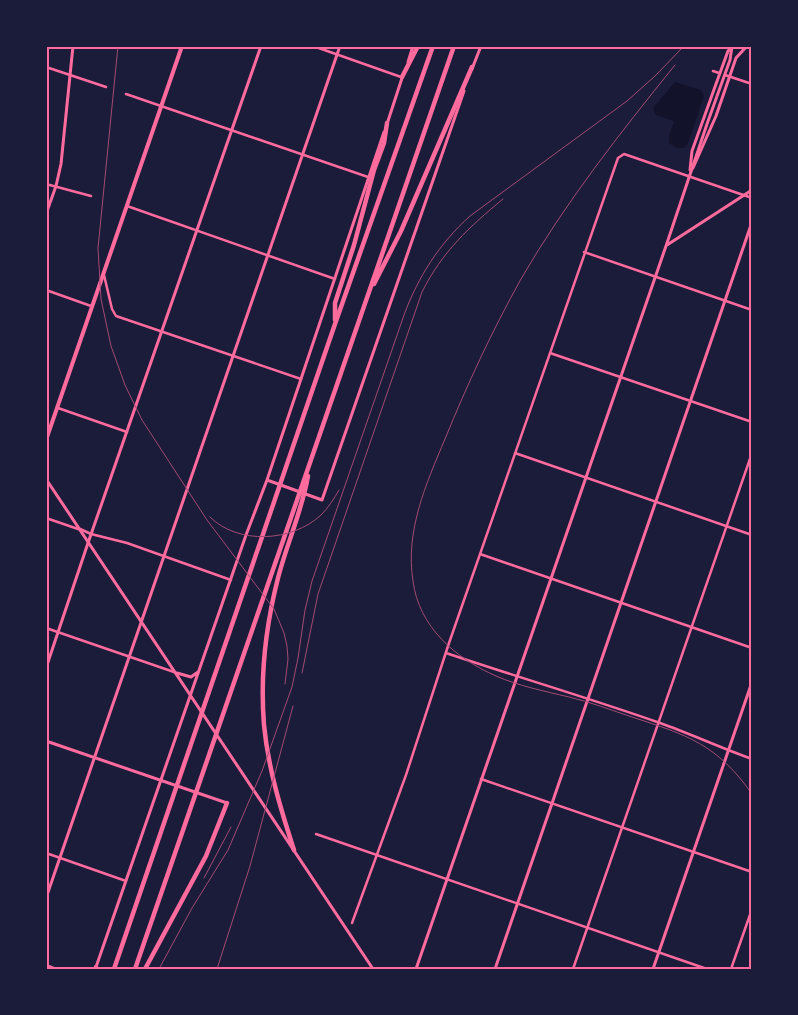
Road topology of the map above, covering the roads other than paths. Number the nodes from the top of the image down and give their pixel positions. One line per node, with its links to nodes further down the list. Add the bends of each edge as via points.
1 (73, 46): 18 (main road)
2 (182, 46): 24 (main road)
3 (261, 46): 26 (main road)
4 (313, 46): 13 (street)
5 (340, 46): 13 (main road)
6 (413, 46): 20 (main road)
7 (418, 46): 20 (highway)
8 (434, 46): 52 (highway)
9 (454, 46): 48 (highway)
10 (481, 46): 15 (main road)
11 (733, 46): 17 (main road); 28 (main road)
12 (747, 46): 19 (main road, via 737,56)
13 (337, 54): 20 (street); 27 (main road)
14 (46, 67): 18 (street)
15 (472, 68): 48 (highway, via 401,230); 68 (main road, via 322,500)
16 (713, 71): 17 (street)
17 (720, 73): 19 (street); 28 (main road, via 692,151)
18 (70, 75): 22 (street); 31 (main road)
19 (729, 76): 21 (street); 28 (main road)
20 (402, 78): 25 (main road)
21 (752, 84)
22 (106, 87)
23 (126, 94): 24 (street)
24 (161, 106): 26 (street); 37 (main road)
25 (387, 124): 29 (main road); 52 (highway, via 335,303)
26 (232, 130): 27 (street); 40 (main road)
27 (302, 155): 29 (street); 43 (main road)
28 (690, 176): 35 (street); 41 (main road); 42 (street, via 620,155)
29 (368, 177): 46 (main road)
30 (46, 184): 31 (street)
31 (56, 186): 34 (street); 38 (main road)
32 (752, 190): 35 (main road)
33 (752, 194): 35 (main road)
34 (91, 196)
35 (745, 196): 36 (street); 41 (main road)
36 (752, 198)
37 (127, 206): 40 (street); 44 (main road)
38 (46, 214)
39 (752, 222): 49 (main road)
40 (197, 231): 43 (street); 53 (main road)
41 (666, 246): 45 (main road)
42 (584, 252): 45 (street); 54 (street)
43 (268, 255): 46 (street); 55 (main road)
44 (103, 273): 50 (main road); 53 (street, via 116,316)
45 (655, 276): 49 (street); 56 (main road)
46 (335, 279): 57 (main road)
47 (46, 290): 50 (street)
48 (365, 300): 65 (highway)
49 (725, 301): 51 (street); 58 (main road)
50 (91, 306): 59 (main road)
51 (752, 310)
52 (334, 324): 123 (highway)
53 (162, 331): 55 (street); 61 (main road)
54 (550, 353): 56 (street); 63 (street)
55 (233, 356): 57 (street); 77 (main road)
56 (620, 376): 58 (street); 66 (main road)
57 (300, 379): 68 (main road)
58 (691, 401): 60 (street); 69 (main road)
59 (57, 408): 61 (street); 62 (main road)
60 (752, 422)
61 (127, 432): 73 (main road)
62 (46, 440)
63 (515, 453): 66 (street); 76 (street)
64 (752, 453): 71 (street)
65 (311, 462): 106 (highway, via 304,500 276,587 265,659 264,724 270,762); 124 (highway)
66 (586, 477): 69 (street); 78 (main road)
67 (46, 479): 72 (main road)
68 (267, 480): 79 (main road)
69 (656, 502): 71 (street); 80 (main road)
70 (46, 518): 72 (street)
71 (727, 526): 74 (street); 82 (street)
72 (78, 529): 73 (main road); 75 (main road)
73 (91, 534): 75 (main road); 77 (street)
74 (752, 534)
75 (88, 543): 81 (main road); 84 (main road)
76 (480, 554): 78 (street); 86 (street)
77 (164, 556): 79 (street); 81 (main road)
78 (551, 577): 80 (street); 91 (main road)
79 (231, 580): 89 (main road)
80 (622, 602): 82 (street); 94 (main road)
81 (142, 621): 87 (main road); 90 (main road)
82 (692, 626): 85 (street); 95 (street)
83 (46, 628): 84 (street)
84 (58, 632): 87 (street); 88 (main road)
85 (752, 648)
86 (446, 653): 91 (street); 109 (street)
87 (129, 657): 90 (street); 98 (main road)
88 (46, 668)
89 (198, 672): 90 (main road, via 191,677); 93 (main road)
90 (176, 673): 93 (main road)
91 (517, 676): 94 (street); 100 (main road)
92 (752, 682): 97 (main road)
93 (190, 695): 101 (main road); 106 (main road)
94 (587, 700): 95 (street); 103 (main road)
95 (659, 723): 97 (street); 104 (street)
96 (46, 741): 98 (main road)
97 (728, 752): 99 (street); 107 (main road)
98 (94, 758): 101 (main road); 110 (main road)
99 (752, 759)
100 (481, 779): 103 (street); 112 (main road)
101 (160, 782): 102 (main road); 113 (main road)
102 (227, 803): 125 (highway, via 206,856)
103 (552, 803): 104 (street); 115 (main road)
104 (622, 827): 107 (street); 118 (street)
105 (316, 834): 109 (street)
106 (294, 850): 126 (main road)
107 (693, 852): 111 (street); 119 (main road)
108 (46, 853): 110 (street)
109 (377, 855): 112 (street); 117 (street)
110 (60, 858): 113 (street); 114 (main road)
111 (752, 872)
112 (447, 879): 115 (street); 127 (main road)
113 (126, 881): 121 (main road)
114 (46, 898)
115 (517, 903): 118 (street); 128 (main road)
116 (752, 909): 132 (street)
117 (352, 923)
118 (588, 928): 119 (street); 129 (street)
119 (658, 952): 130 (main road); 131 (street)
120 (46, 965): 122 (street)
121 (96, 968)
122 (56, 969)
123 (114, 969)
124 (135, 969)
125 (145, 969)
126 (373, 969)
127 (416, 969)
128 (494, 969)
129 (574, 969)
130 (653, 969)
131 (707, 969)
132 (731, 969)

